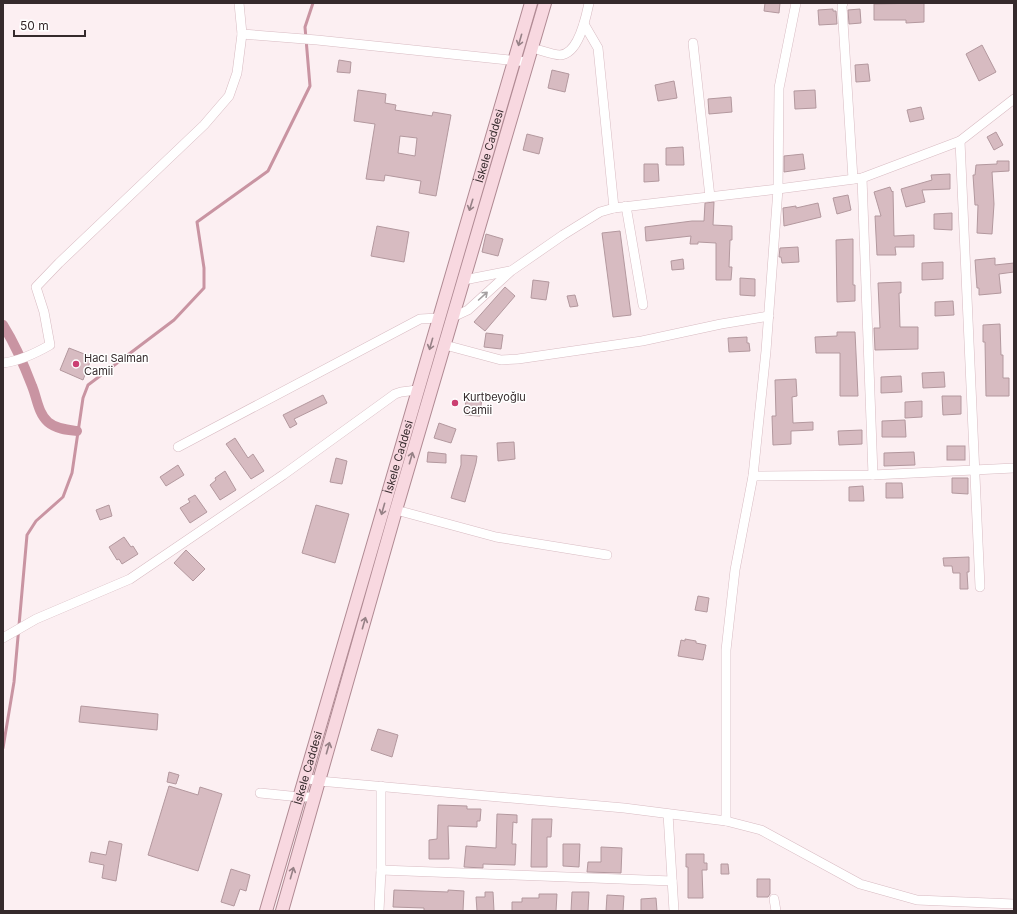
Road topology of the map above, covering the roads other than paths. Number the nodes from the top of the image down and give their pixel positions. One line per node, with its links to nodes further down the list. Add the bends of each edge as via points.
1 (239, 3): 8 (street)
2 (531, 3): 11 (main road, İskele Caddesi, one-way to 11)
3 (545, 3): 10 (main road)
4 (589, 3): 7 (street)
5 (796, 3): 16 (street, via 779,88)
6 (843, 3): 15 (street)
7 (584, 24): 10 (street, via 577,42 561,55); 19 (street, via 598,48)
8 (242, 34): 11 (street); 27 (street, via 237,73 229,96 204,125 36,288 44,312 50,345 37,353)
9 (693, 43): 17 (street)
10 (532, 48): 12 (main road)
11 (514, 61): 12 (street); 25 (main road, İskele Caddesi, one-way to 25)
12 (528, 62): 21 (main road)
13 (1014, 99): 14 (street)
14 (960, 141): 15 (street); 31 (street)
15 (857, 178): 16 (street); 32 (street)
16 (778, 189): 17 (street); 23 (street)
17 (710, 197): 18 (street)
18 (626, 206): 19 (street); 22 (street)
19 (614, 208): 20 (street, via 600,212)
20 (511, 270): 21 (street); 24 (street, one-way to 20, via 468,310)
21 (464, 280): 24 (main road)
22 (643, 305)
23 (768, 316): 26 (street, via 642,341 518,359 501,360); 33 (street)
24 (453, 317): 26 (main road)
25 (438, 318): 28 (main road, İskele Caddesi, one-way to 28); 29 (street, via 420,319)
26 (445, 345): 34 (main road, one-way to 26)
27 (3, 363)
28 (417, 390): 37 (street, via 395,394 283,475 130,579 36,619); 38 (main road, İskele Caddesi, one-way to 38)
29 (178, 447)
30 (1014, 468): 31 (street)
31 (975, 471): 32 (street); 36 (street)
32 (873, 475): 33 (street)
33 (753, 476): 45 (street, via 735,570 726,650)
34 (396, 510): 35 (street, via 496,537); 39 (main road, one-way to 34)
35 (607, 555)
36 (980, 587)
37 (6, 636)
38 (305, 778): 39 (street); 43 (main road, İskele Caddesi)
39 (319, 781): 40 (street); 42 (main road)
40 (381, 786): 44 (street); 46 (street)
41 (260, 793): 43 (street)
42 (314, 797): 43 (street); 51 (main road, one-way to 42)
43 (300, 798): 50 (main road, İskele Caddesi)
44 (668, 814): 45 (street); 47 (street)
45 (726, 821): 49 (street, via 761,830 860,884 917,900)
46 (381, 870): 47 (street); 52 (street)
47 (672, 881): 53 (street)
48 (774, 899): 54 (street)
49 (1014, 904)
50 (266, 911)
51 (282, 911)
52 (379, 911)
53 (674, 911)
54 (776, 911)

